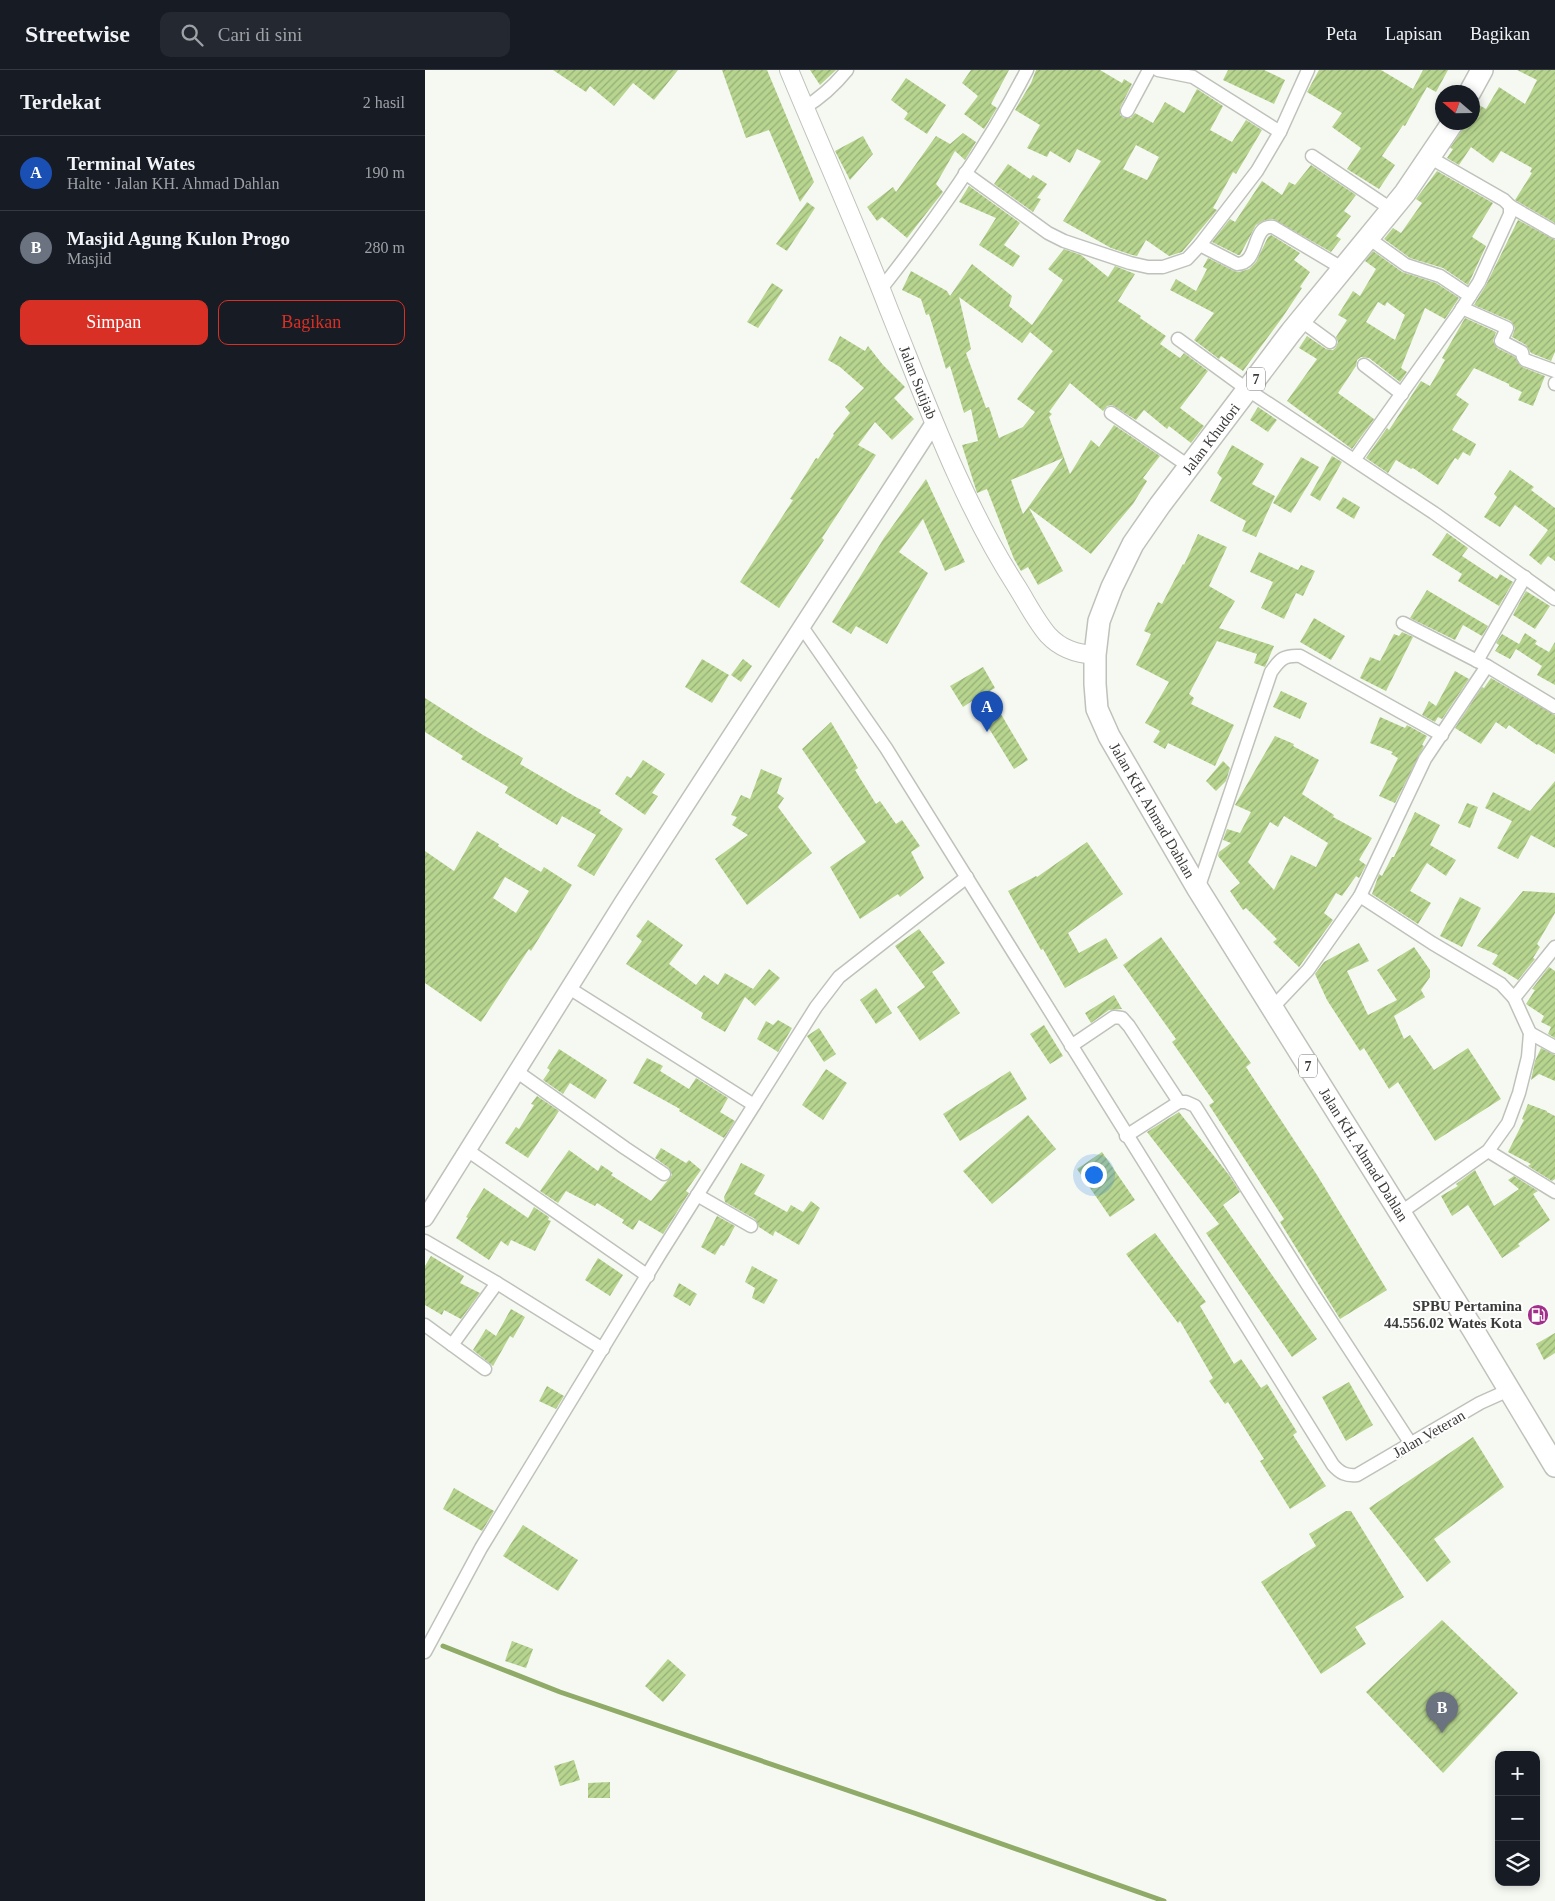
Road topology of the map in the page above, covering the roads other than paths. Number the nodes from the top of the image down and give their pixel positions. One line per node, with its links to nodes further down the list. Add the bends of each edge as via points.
1 (789, 70): 10 (main road, Jalan Sutijab)
2 (847, 70): 10 (street, via 821,98)
3 (1149, 70): 11 (street)
4 (1157, 70): 8 (street)
5 (1308, 70): 13 (street)
6 (1482, 70): 9 (highway)
7 (1024, 71): 16 (street, via 1009,104)
8 (1171, 71): 13 (street, via 1193,77)
9 (1474, 85)
10 (804, 108): 23 (main road, Jalan Sutijab)
11 (1127, 111)
12 (1448, 130): 15 (highway, Jalan Khudori / 7)
13 (1280, 132): 21 (street, via 1257,171)
14 (1312, 156): 18 (street)
15 (1429, 157): 17 (street); 18 (highway, Jalan Khudori / 7)
16 (965, 173): 21 (street, via 1048,233 1130,263 1163,266 1187,259); 23 (street, via 924,234)
17 (1510, 206): 19 (street); 24 (street, via 1510,214 1491,258)
18 (1391, 209): 20 (highway, Jalan Khudori / 7)
19 (1555, 232)
20 (1367, 237): 22 (highway, Jalan Khudori / 7); 24 (street, via 1406,265 1441,276)
21 (1200, 245): 22 (street, via 1243,264 1249,261 1262,230 1269,226)
22 (1341, 268): 26 (highway, Jalan Khudori / 7)
23 (881, 289): 34 (main road, Jalan Sutijab)
24 (1470, 296): 25 (street)
25 (1462, 308): 30 (street, via 1507,328 1501,341 1522,352 1525,360); 32 (street)
26 (1300, 320): 28 (street); 31 (highway, Jalan Khudori / 7)
27 (1178, 339): 31 (street)
28 (1331, 342)
29 (1364, 365): 32 (street)
30 (1555, 371)
31 (1248, 390): 35 (street); 36 (highway, Jalan Khudori / 7)
32 (1402, 394): 35 (street)
33 (1111, 413): 36 (street)
34 (934, 423): 40 (street); 41 (main road, Jalan Sutijab, via 1000,562 1047,634 1062,648)
35 (1355, 460): 37 (street)
36 (1190, 467): 41 (highway, Jalan Khudori / 7, via 1129,553 1099,621)
37 (1525, 577): 38 (street); 42 (street)
38 (1555, 598)
39 (1403, 623): 42 (street)
40 (803, 627): 45 (street, via 886,748); 49 (street)
41 (1095, 655): 46 (highway, Jalan KH. Ahmad Dahlan / 7, via 1097,709 1109,736)
42 (1482, 663): 43 (street); 44 (street)
43 (1555, 707)
44 (1442, 734): 46 (street, via 1300,656 1290,655 1279,660 1271,672); 47 (street, via 1425,759)
45 (967, 878): 53 (street); 57 (street, via 839,977 815,1007)
46 (1198, 889): 51 (highway, Jalan KH. Ahmad Dahlan / 7)
47 (1360, 896): 50 (street, via 1501,984); 51 (street, via 1308,970)
48 (1555, 947): 50 (street)
49 (569, 988): 55 (street); 57 (street)
50 (1514, 998): 52 (street)
51 (1272, 1008): 64 (highway, Jalan KH. Ahmad Dahlan / 7)
52 (1530, 1033): 54 (street); 60 (street, via 1528,1056 1508,1123)
53 (1071, 1046): 56 (street, via 1114,1018 1122,1018); 58 (street)
54 (1555, 1047)
55 (516, 1071): 59 (street); 61 (street)
56 (1179, 1102): 58 (street); 75 (street, via 1195,1106)
57 (754, 1105): 63 (street)
58 (1127, 1136): 75 (street, Jalan Veteran, via 1333,1466 1340,1473 1357,1475)
59 (467, 1150): 65 (street); 68 (street)
60 (1488, 1152): 62 (street); 64 (street)
61 (664, 1174)
62 (1555, 1192)
63 (697, 1195): 66 (street); 68 (street)
64 (1400, 1214): 74 (highway, Jalan KH. Ahmad Dahlan / 7)
65 (425, 1218)
66 (751, 1226)
67 (425, 1241): 69 (street)
68 (647, 1276): 72 (street)
69 (497, 1283): 71 (street); 72 (street)
70 (425, 1325): 71 (street)
71 (452, 1345): 73 (street)
72 (603, 1349): 77 (street, via 481,1548)
73 (485, 1370)
74 (1509, 1390): 75 (street, Jalan Veteran); 76 (highway, Jalan KH. Ahmad Dahlan / 7)
75 (1411, 1444)
76 (1555, 1466)
77 (425, 1652)

